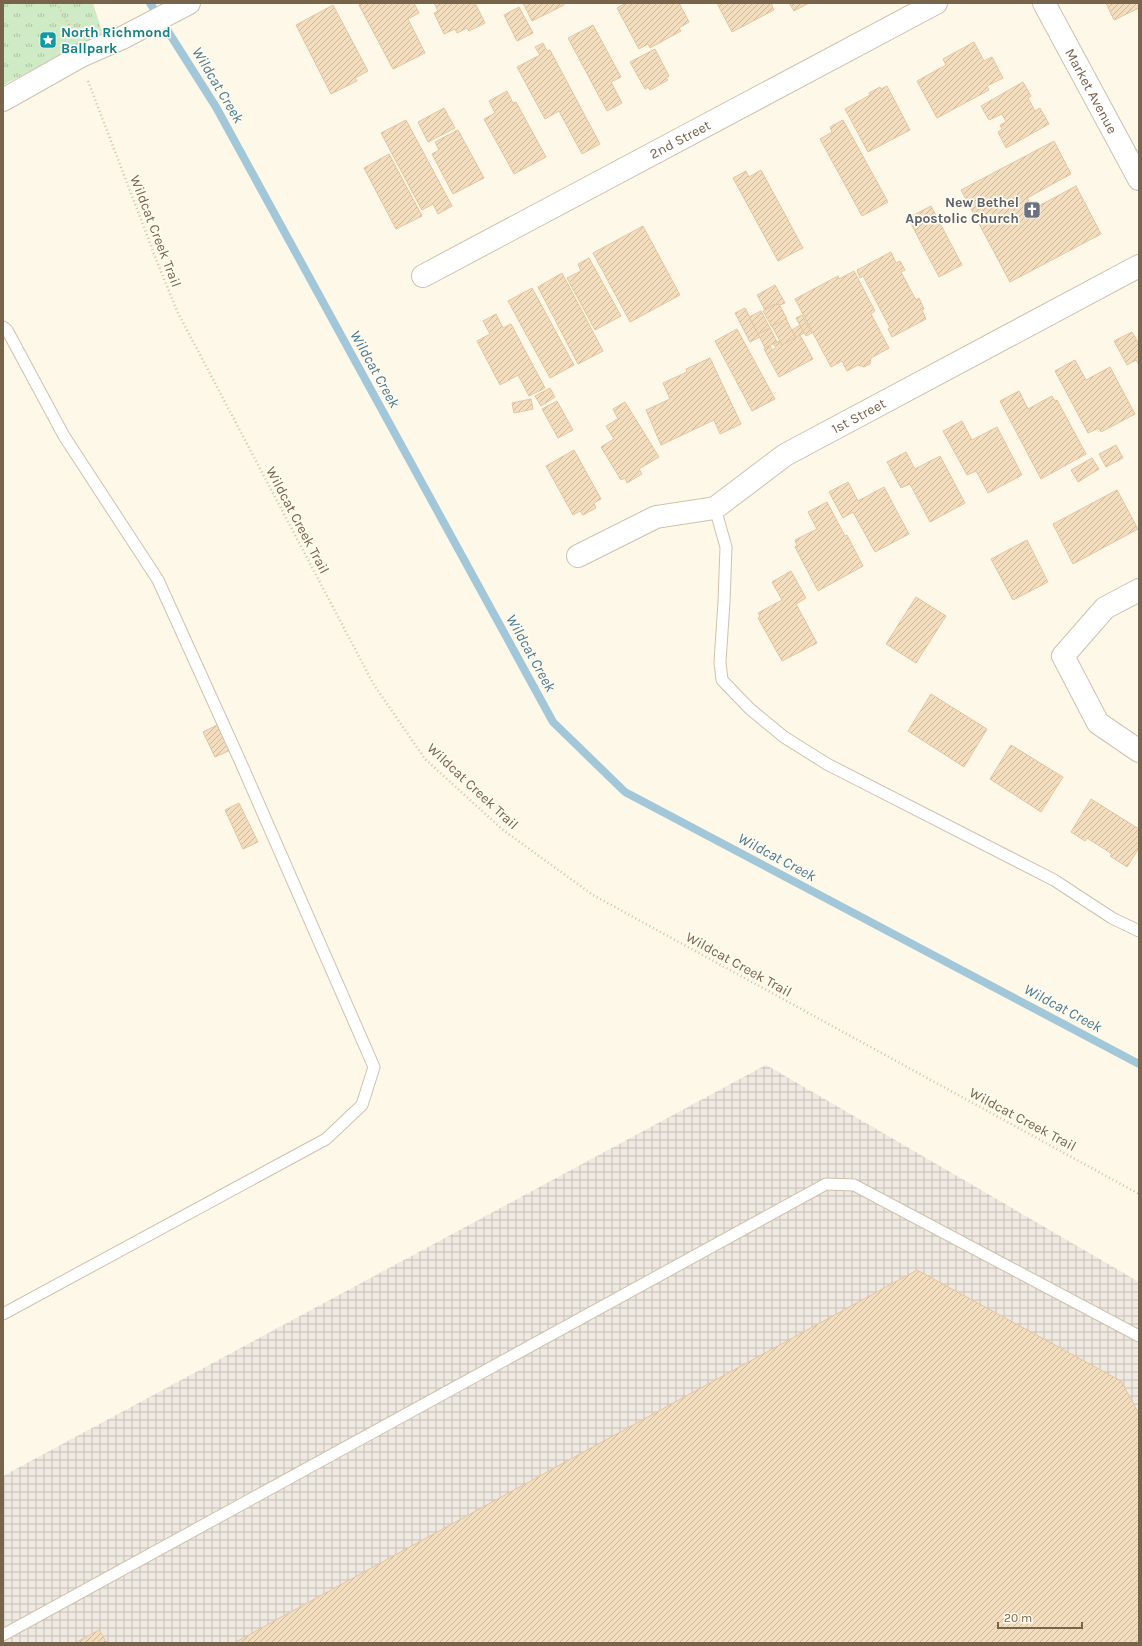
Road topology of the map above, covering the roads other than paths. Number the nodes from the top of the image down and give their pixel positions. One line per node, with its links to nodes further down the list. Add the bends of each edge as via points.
1 (189, 3): 4 (street, via 81,56)
2 (936, 3): 7 (street, 2nd Street)
3 (1044, 3): 5 (street, Market Avenue)
4 (3, 100)
5 (1139, 179)
6 (1139, 266): 9 (street, 1st Street, via 785,455)
7 (423, 276)
8 (3, 327): 14 (lane, via 7,330 64,436 158,580 374,1067 362,1106 326,1139)
9 (715, 508): 10 (street, 1st Street, via 656,517); 13 (lane, via 726,547 720,662 722,680 750,709 784,737 827,764 1054,880 1112,918)
10 (578, 556)
11 (1139, 590): 12 (street, via 1105,608 1063,656 1098,723)
12 (1139, 751)
13 (1139, 931)
14 (3, 1314)
15 (1139, 1336): 16 (lane, via 854,1185 826,1184)
16 (3, 1635)

